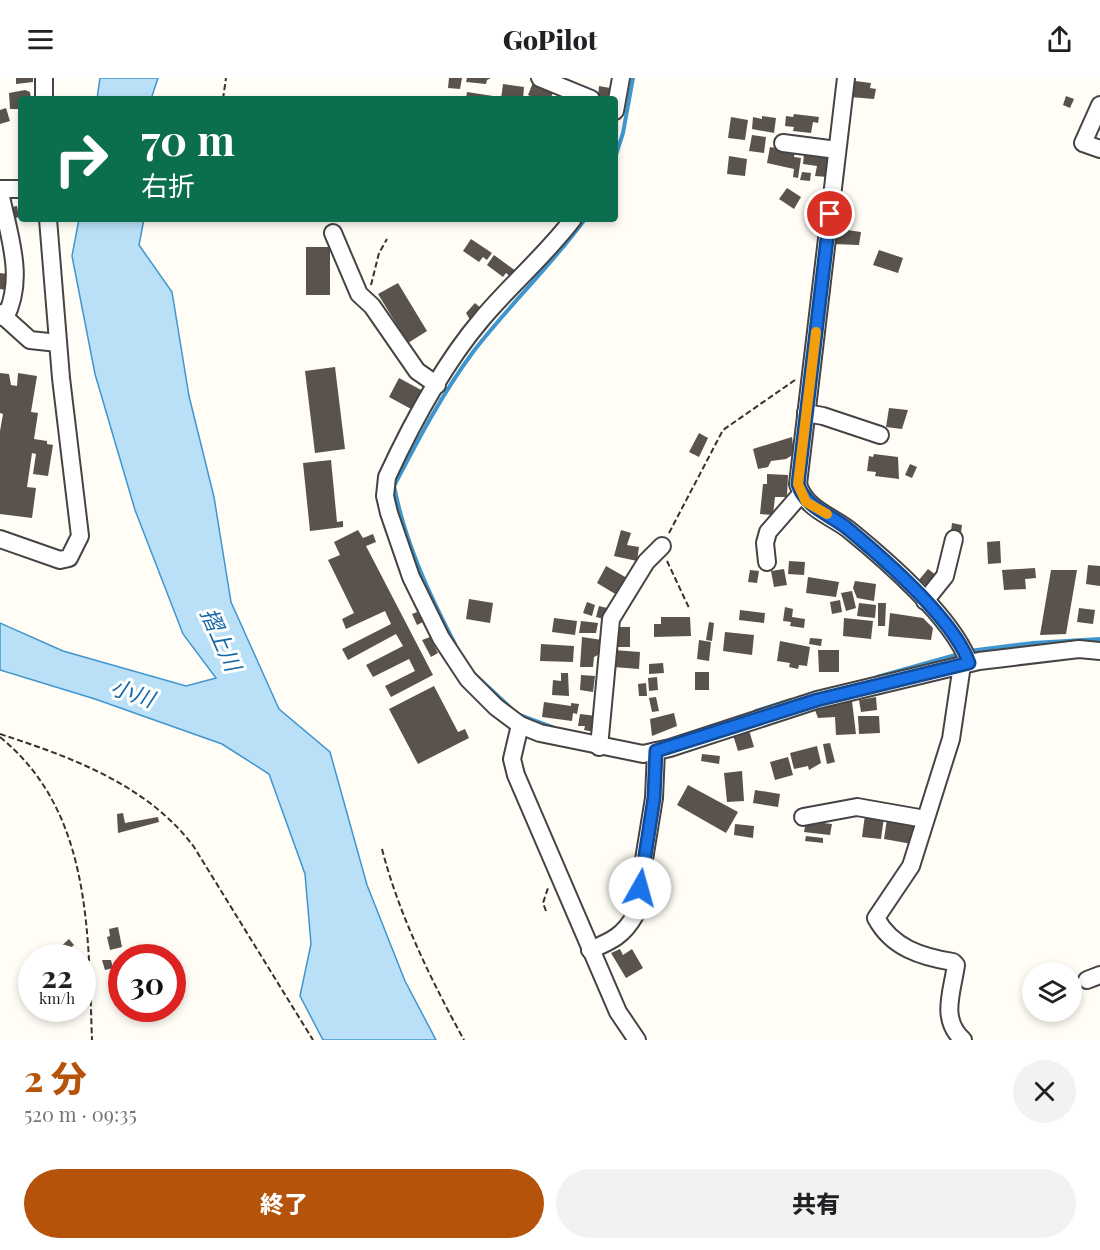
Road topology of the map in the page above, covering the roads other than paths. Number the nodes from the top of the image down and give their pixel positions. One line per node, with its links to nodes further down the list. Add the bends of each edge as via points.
1 (44, 78): 5 (street)
2 (540, 78): 6 (street)
3 (621, 78): 7 (street)
4 (846, 78): 11 (street)
5 (44, 96)
6 (584, 96)
7 (618, 96)
8 (1100, 105): 10 (street, via 1083,142)
9 (783, 143): 11 (street)
10 (1100, 149)
11 (837, 150): 20 (street)
12 (18, 189): 13 (street)
13 (0, 190): 17 (street, via 17,281 11,306)
14 (48, 222): 18 (street)
15 (571, 222): 19 (street, via 537,264 482,319)
16 (333, 233): 19 (street, via 359,294 372,306 417,371)
17 (3, 316): 18 (street, via 30,340)
18 (58, 343): 23 (street, via 80,536 69,558 60,560)
19 (437, 385): 30 (street, via 387,477 385,496 389,513 411,577 441,639 468,679)
20 (806, 413): 21 (street); 22 (street, via 798,484)
21 (880, 435)
22 (801, 494): 26 (street, via 768,532); 27 (street, via 806,502 834,518 874,551)
23 (0, 539)
24 (954, 539): 27 (street, via 945,576)
25 (662, 546): 31 (street, via 646,562 611,619)
26 (767, 562)
27 (925, 601): 29 (street)
28 (1100, 651): 29 (street, via 1079,649)
29 (964, 658): 32 (street); 34 (street, via 951,739)
30 (520, 725): 31 (street); 35 (street, via 512,759 516,775)
31 (600, 742): 32 (street, via 643,754)
32 (656, 751): 35 (street, via 654,798 635,915 617,939)
33 (803, 817): 34 (street, via 857,807)
34 (925, 819): 37 (street, via 911,866 876,918 880,927 917,955 956,965 948,1015 949,1024)
35 (590, 950): 36 (street, via 618,1012)
36 (637, 1040)
37 (963, 1040)

